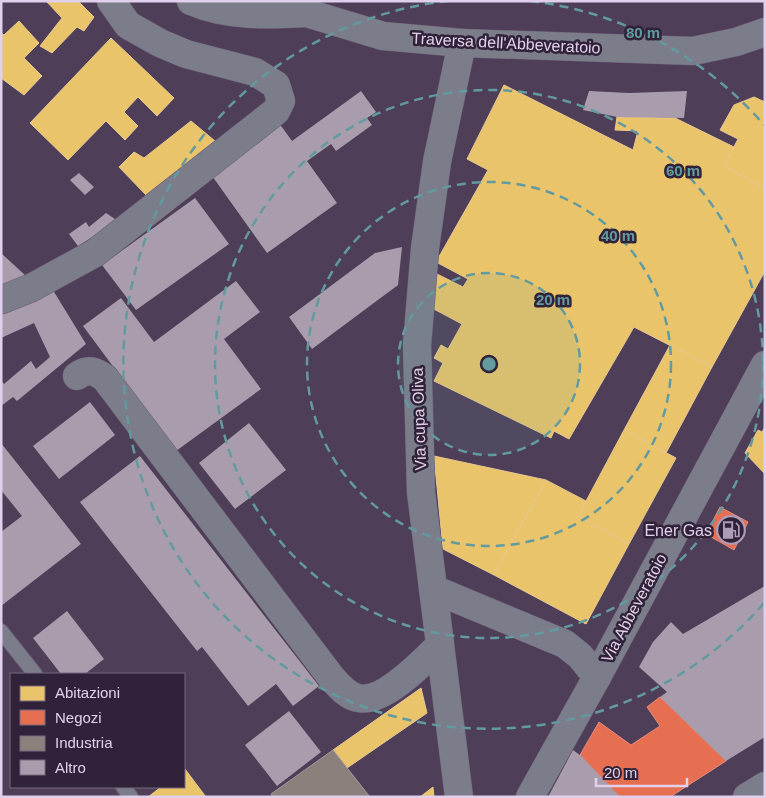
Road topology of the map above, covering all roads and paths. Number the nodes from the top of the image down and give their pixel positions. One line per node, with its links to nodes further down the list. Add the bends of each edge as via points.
1 (111, 1): 6 (street, via 128,25 186,54 255,72 276,85 281,101 276,111 95,254)
2 (191, 1): 3 (street, Traversa dell'Abbeveratoio, via 205,7 261,15)
3 (295, 7): 5 (street, Traversa dell'Abbeveratoio, via 383,36)
4 (765, 32): 5 (street, Traversa dell'Abbeveratoio, via 693,51)
5 (462, 43): 9 (street, Via cupa Oliva, via 437,162 425,248 417,345 421,492)
6 (1, 300)
7 (765, 365): 13 (street, Via Abbeveratoio)
8 (77, 376): 11 (street, via 84,371 95,371 105,378 331,678 346,693 368,700 387,691)
9 (433, 589): 11 (street, Via cupa Oliva); 13 (street, via 565,644)
10 (1, 630): 12 (lane)
11 (440, 645): 15 (street, Via cupa Oliva)
12 (34, 673)
13 (597, 677): 16 (street, Via Abbeveratoio)
14 (765, 786): 17 (street)
15 (459, 797)
16 (530, 797)
17 (747, 797)

